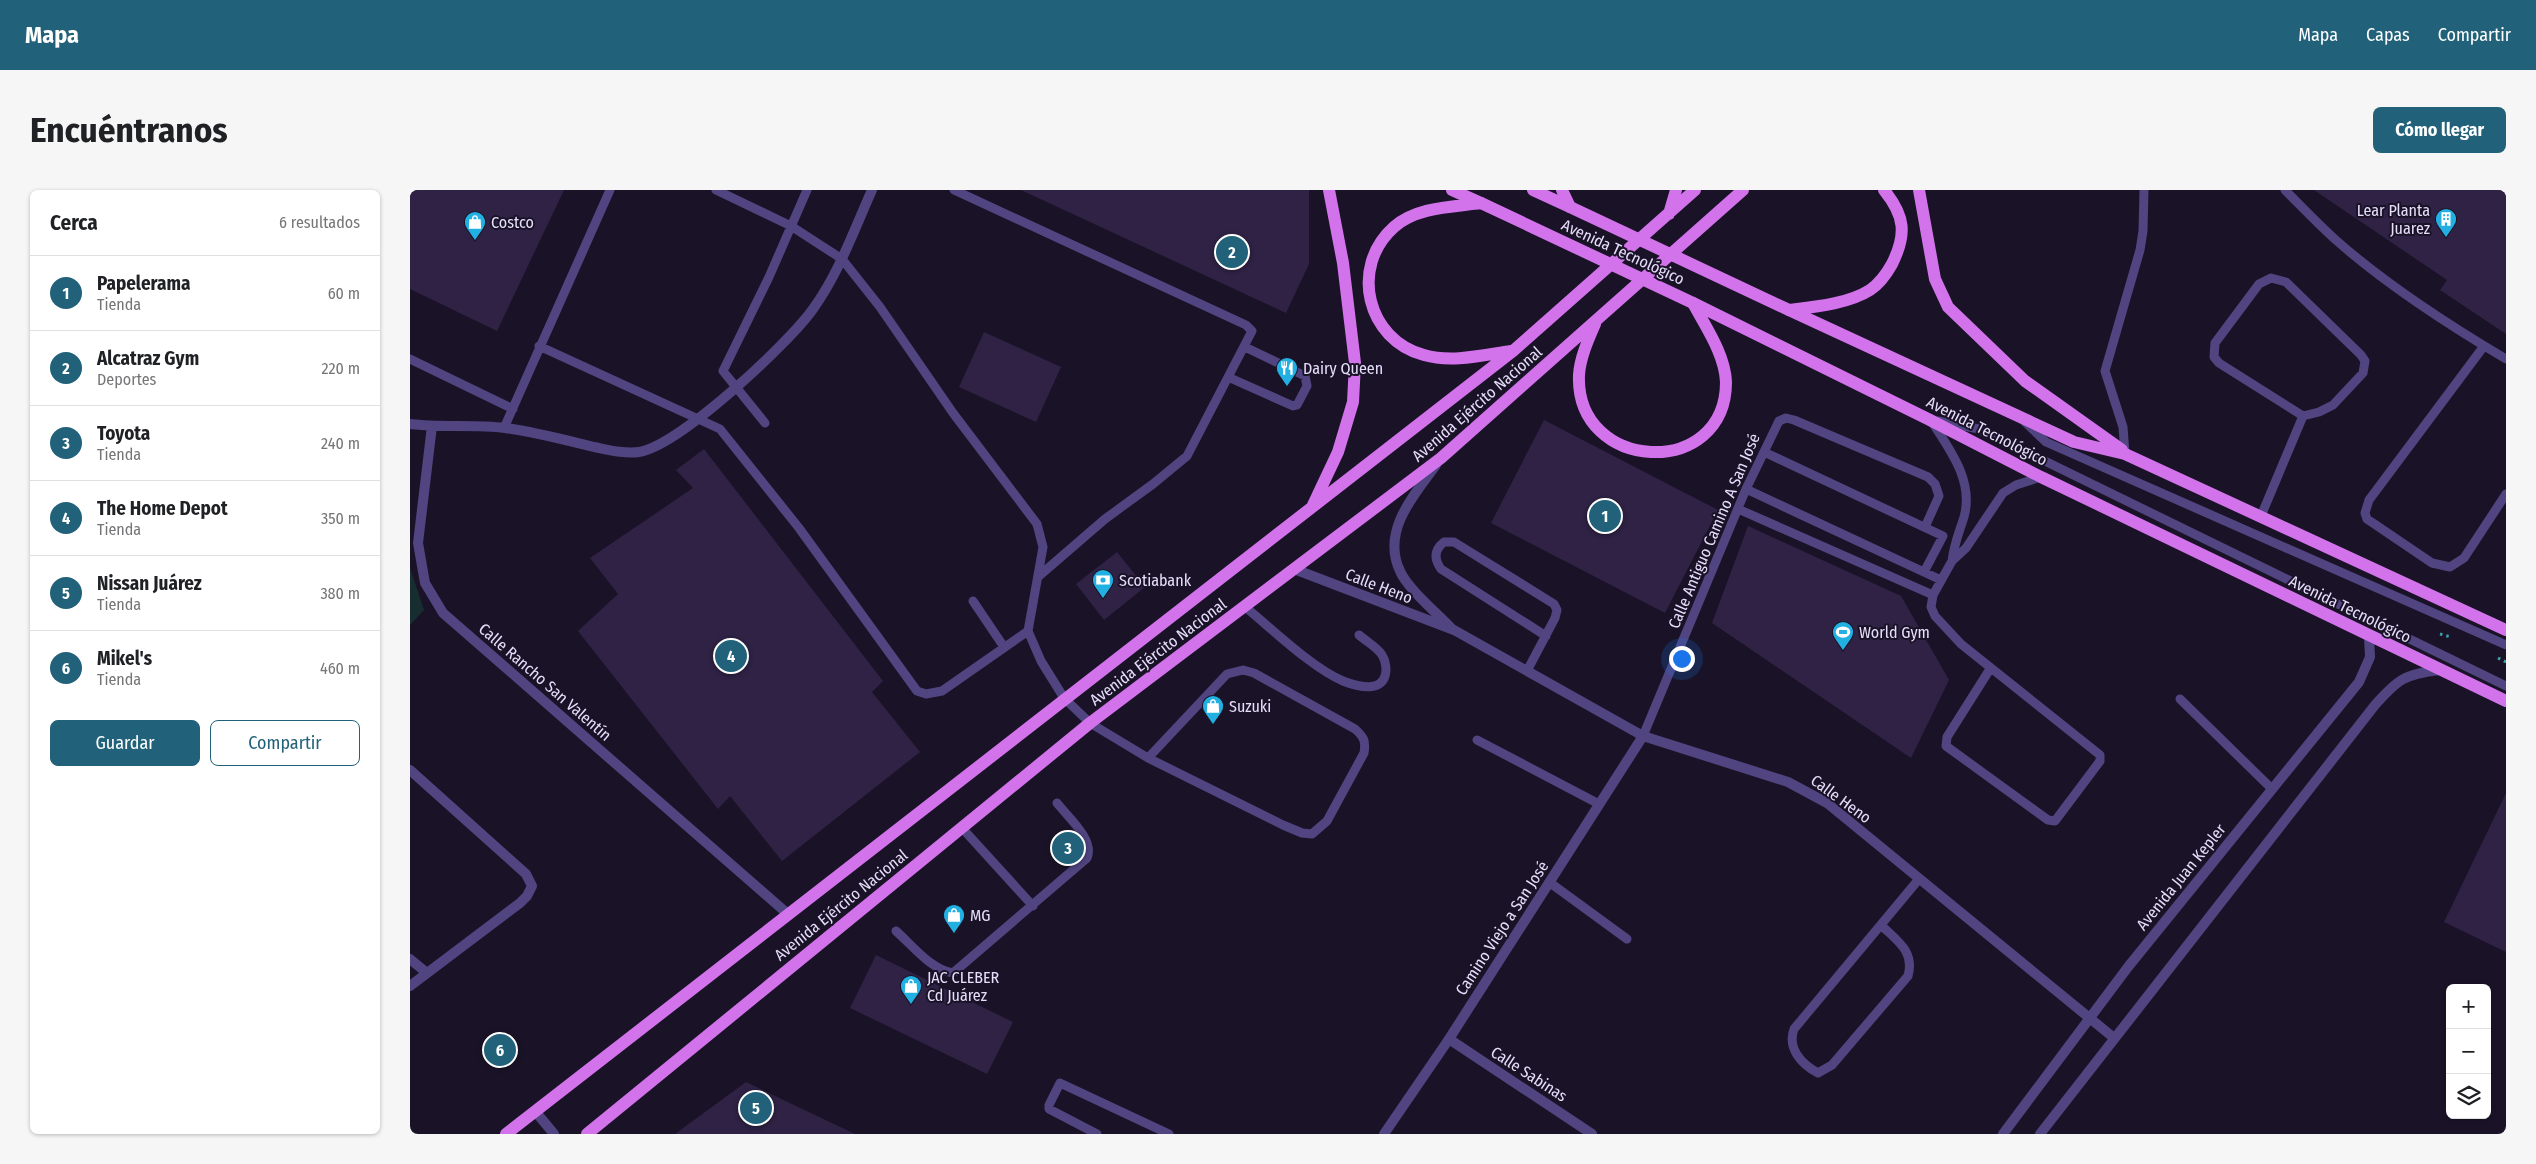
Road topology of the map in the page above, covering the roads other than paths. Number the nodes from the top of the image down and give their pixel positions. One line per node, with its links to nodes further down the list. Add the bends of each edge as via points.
1 (610, 190): 25 (lane)
2 (716, 190): 20 (lane)
3 (807, 190): 20 (lane)
4 (872, 190): 21 (street)
5 (954, 190): 27 (lane, via 1246,324 1252,331)
6 (1329, 190): 48 (main road, via 1343,263 1355,363 1353,402 1330,472)
7 (1452, 190): 17 (main road, Avenida Tecnológico)
8 (1533, 190): 18 (main road, Avenida Tecnológico)
9 (1562, 190): 18 (main road)
10 (1676, 190): 19 (main road)
11 (1696, 190): 19 (main road, Avenida Ejército Nacional)
12 (1744, 190): 24 (main road, Avenida Ejército Nacional)
13 (1884, 190): 23 (main road, via 1901,217 1903,236 1886,274 1870,290 1824,306)
14 (1919, 190): 43 (main road, via 1935,278 1948,306 2025,381)
15 (2144, 190): 43 (lane, via 2140,250 2105,371 2123,427)
16 (2285, 190): 26 (lane, via 2376,272)
17 (1481, 203): 22 (main road, Avenida Tecnológico, bridge); 28 (main road, via 1432,210 1411,216 1393,228 1374,259 1369,297 1373,312 1386,333 1422,355 1441,359)
18 (1570, 207): 23 (main road, Avenida Tecnológico, bridge)
19 (1668, 215): 28 (main road, Avenida Ejército Nacional)
20 (791, 226): 21 (lane); 32 (lane, via 724,371)
21 (842, 259): 32 (street, via 814,309 789,338); 58 (lane, via 1037,524 1043,547)
22 (1693, 302): 24 (main road, via 1723,365 1726,383 1722,405 1714,423 1702,437 1686,447 1664,453 1644,453 1626,448 1605,436 1588,417 1581,400 1579,373); 37 (main road, Avenida Tecnológico)
23 (1789, 310): 34 (main road, Avenida Tecnológico)
24 (1595, 323): 44 (main road, Avenida Ejército Nacional)
25 (539, 346): 33 (lane); 36 (lane)
26 (2484, 346): 30 (lane); 47 (lane, via 2369,500 2365,515 2432,562 2450,567 2464,558)
27 (1245, 347): 31 (lane); 31 (lane, via 1304,376 1307,386 1293,406)
28 (1513, 351): 48 (main road, Avenida Ejército Nacional)
29 (410, 359): 33 (lane)
30 (2506, 359)
31 (1228, 378): 58 (lane, via 1187,456 1105,519)
32 (736, 388): 36 (street); 38 (lane)
33 (513, 409): 41 (lane)
34 (2019, 416): 43 (main road, Avenida Tecnológico, via 2074,442); 69 (lane, via 2046,442)
35 (2303, 416): 35 (lane, via 2333,405 2364,373 2365,361 2286,282 2270,278 2260,284 2215,343 2214,357); 50 (lane)
36 (699, 418): 41 (street, via 661,444 640,452 620,452); 70 (lane, via 720,429 735,446 917,691 926,694 942,691)
37 (1930, 420): 45 (main road, Avenida Tecnológico); 53 (lane, via 1954,457 1966,492 1964,517); 74 (lane, via 1979,428)
38 (766, 423)
39 (410, 424): 40 (street)
40 (432, 426): 41 (street); 90 (street, Calle Rancho San Valentín, via 418,544 425,583 443,613)
41 (504, 428)
42 (1764, 452): 46 (lane, Calle Antiguo Camino A San José); 51 (lane); 51 (lane, Calle Antiguo Camino A San José, via 1779,421 1786,418 1928,477 1935,484 1939,496)
43 (2126, 454): 50 (main road, Avenida Tecnológico)
44 (1441, 458): 56 (main road, Avenida Ejército Nacional); 63 (street, Calle Heno, via 1407,506 1395,530 1395,551 1400,572)
45 (2041, 477): 54 (lane, via 2016,484 2003,493); 68 (main road, Avenida Tecnológico)
46 (1746, 489): 49 (lane, Calle Antiguo Camino A San José); 57 (lane)
47 (2506, 494)
48 (1312, 508): 75 (main road, Avenida Ejército Nacional)
49 (1738, 509): 60 (lane); 79 (lane, Calle Antiguo Camino A San José)
50 (2261, 516): 64 (main road, Avenida Tecnológico)
51 (1925, 527): 52 (lane)
52 (1943, 536): 53 (lane); 57 (lane)
53 (1954, 542): 54 (lane); 55 (lane)
54 (1966, 548): 55 (lane)
55 (1952, 561): 59 (lane)
56 (1294, 569): 62 (main road, Avenida Ejército Nacional); 63 (street, Calle Heno)
57 (1924, 572): 59 (lane)
58 (1039, 576): 65 (lane)
59 (1941, 580): 60 (lane)
60 (1933, 595): 71 (lane, via 1931,607 1942,626)
61 (973, 601): 70 (lane)
62 (1244, 606): 66 (lane, via 1321,668 1342,680 1370,688 1380,684 1386,664 1382,654); 78 (main road, Avenida Ejército Nacional)
63 (1454, 630): 73 (street, Calle Heno)
64 (2506, 630)
65 (1028, 631): 70 (lane); 75 (lane)
66 (1359, 635)
67 (1546, 636): 67 (lane, via 1555,618 1554,604 1454,542 1440,545 1435,555 1441,569); 73 (lane)
68 (2368, 637): 72 (main road, Avenida Tecnológico); 83 (street, Avenida Juan Kepler, via 2370,657 2359,682)
69 (2506, 646)
70 (1004, 648)
71 (1990, 668): 71 (lane, via 1947,737 1946,746 2048,820 2055,821 2100,761 2100,755)
72 (2440, 670): 77 (main road, Avenida Tecnológico); 98 (street, via 2413,673 2388,690)
73 (1527, 671): 79 (street, Calle Heno)
74 (2506, 686)
75 (1064, 698): 78 (lane); 90 (main road, Avenida Ejército Nacional)
76 (2180, 699): 83 (lane)
77 (2506, 701)
78 (1090, 723): 81 (lane); 86 (main road, Avenida Ejército Nacional)
79 (1643, 736): 85 (street, Camino Viejo a San José); 87 (street, Calle Heno, via 1761,772 1807,791 1827,803)
80 (1477, 740): 85 (lane)
81 (1148, 758): 81 (lane, via 1227,674 1243,670 1355,729 1366,743 1364,753 1327,821 1312,834 1283,825)
82 (410, 770): 95 (street, via 531,882 531,890 520,903)
83 (2272, 789): 97 (street, Avenida Juan Kepler, via 2128,967)
84 (1057, 804): 89 (lane, via 1086,841 1089,854)
85 (1599, 804): 88 (street, Camino Viejo a San José)
86 (962, 828): 89 (lane); 104 (main road, Avenida Ejército Nacional)
87 (1919, 880): 91 (lane); 97 (street, Calle Heno)
88 (1549, 882): 93 (lane); 99 (street, Camino Viejo a San José)
89 (1033, 906): 92 (lane, via 953,973 944,972 934,965)
90 (789, 915): 100 (main road, Avenida Ejército Nacional)
91 (1881, 925): 91 (lane, via 1794,1029 1790,1039 1792,1050 1818,1073 1832,1065 1908,976 1910,958)
92 (896, 931)
93 (1627, 939)
94 (410, 959): 95 (street)
95 (427, 973): 96 (street)
96 (410, 986)
97 (2090, 1020): 98 (street, Calle Heno); 101 (street, Avenida Juan Kepler)
98 (2114, 1038): 109 (street)
99 (1449, 1039): 107 (street, Camino Viejo a San José); 108 (street, Calle Sabinas)
100 (535, 1111): 102 (main road, Avenida Ejército Nacional); 103 (street)
101 (2005, 1133)
102 (506, 1134)
103 (554, 1134)
104 (587, 1134)
105 (1097, 1134): 106 (lane, via 1049,1108 1060,1083)
106 (1169, 1134)
107 (1384, 1134)
108 (1592, 1134)
109 (2040, 1134)

